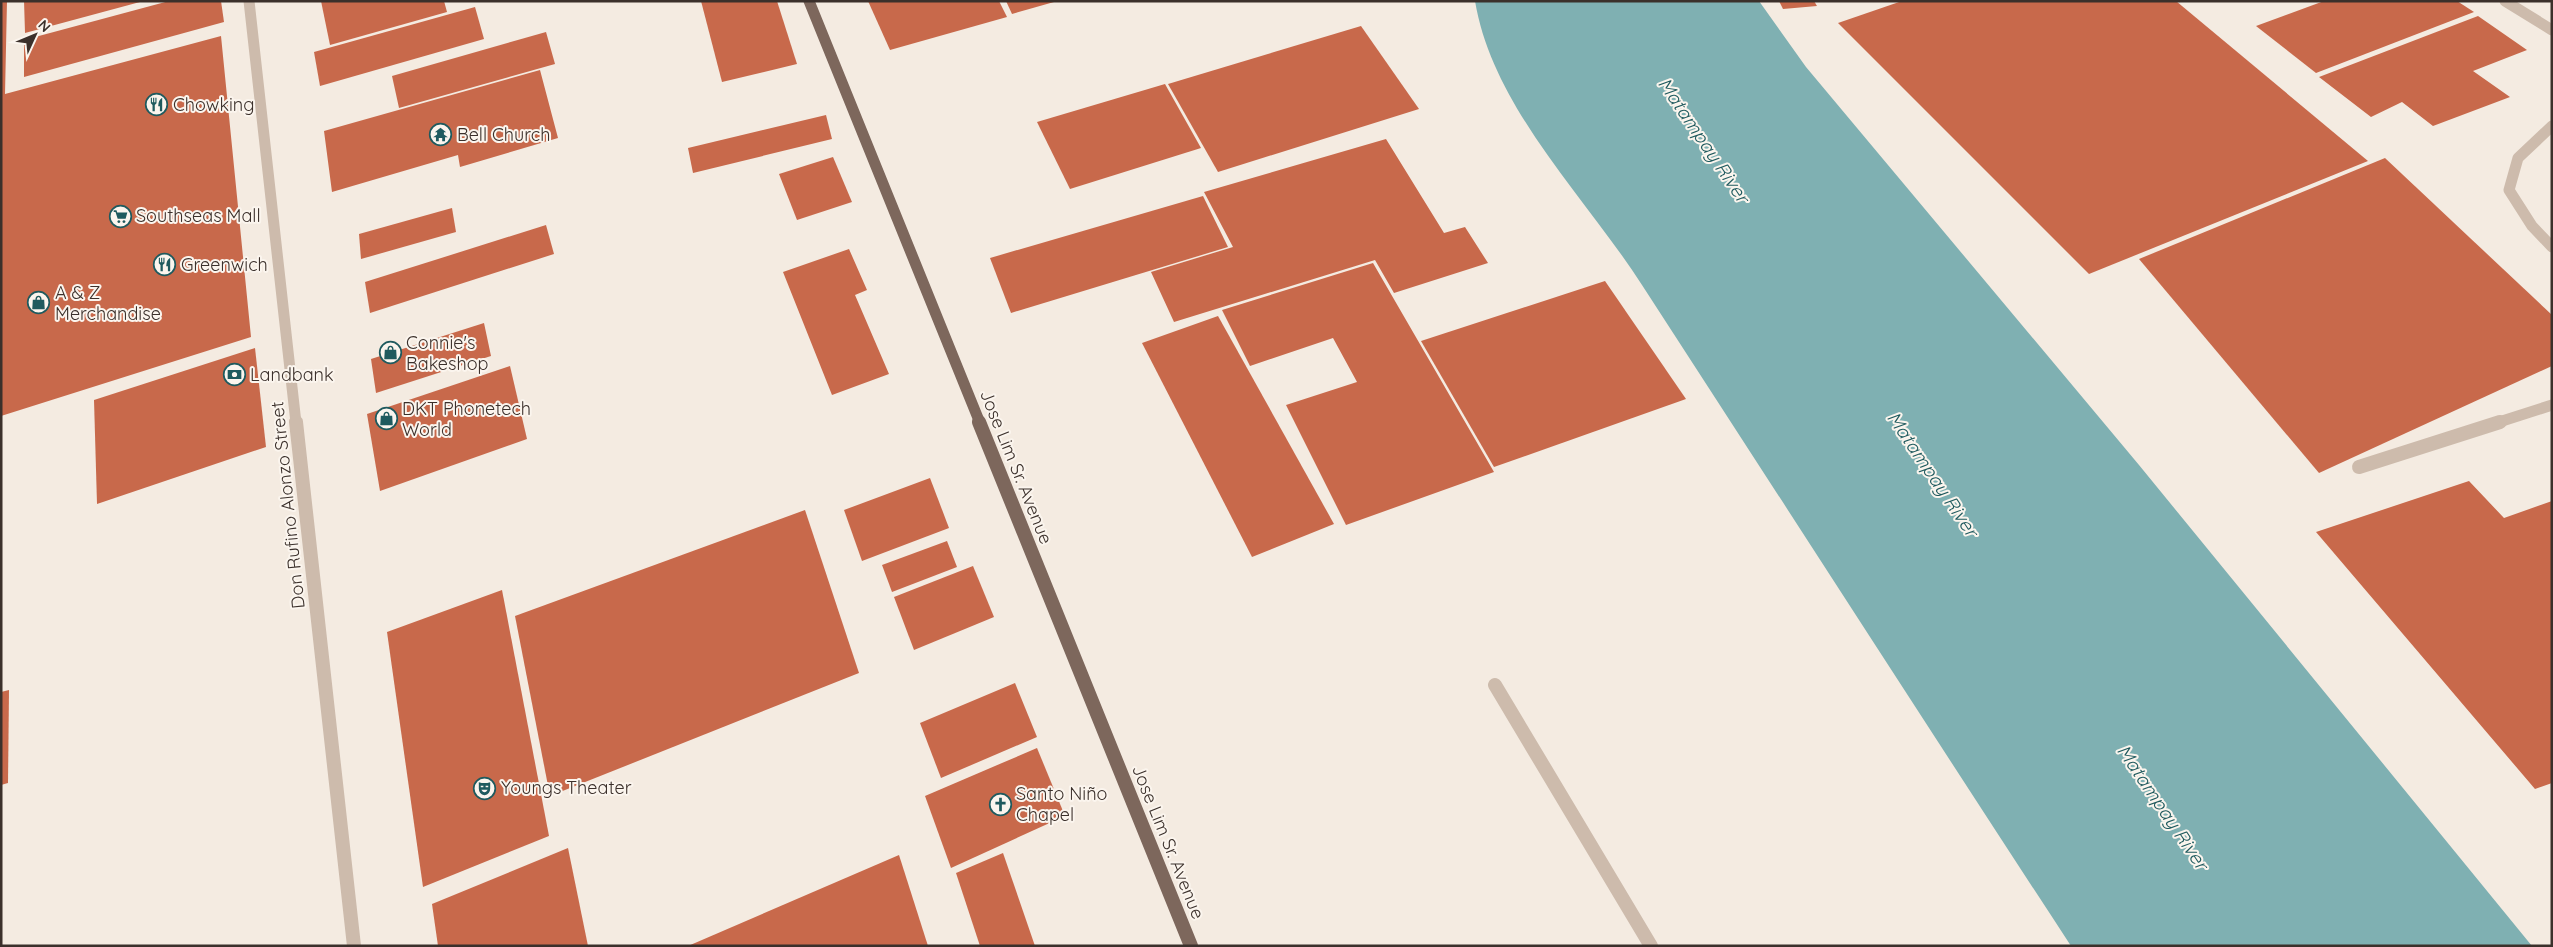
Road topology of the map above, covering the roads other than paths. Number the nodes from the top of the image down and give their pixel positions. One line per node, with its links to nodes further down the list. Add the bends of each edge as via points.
1 (249, 1): 10 (street, Don Rufino Alonzo Street)
2 (809, 1): 11 (main road, Jose Lim Sr. Avenue)
3 (2505, 1): 4 (street)
4 (2552, 30)
5 (2552, 126): 6 (street, via 2518,158 2509,190 2532,226)
6 (2552, 247)
7 (2552, 405): 8 (street)
8 (2359, 467)
9 (1495, 685): 12 (street)
10 (354, 946)
11 (1191, 946)
12 (1651, 946)

